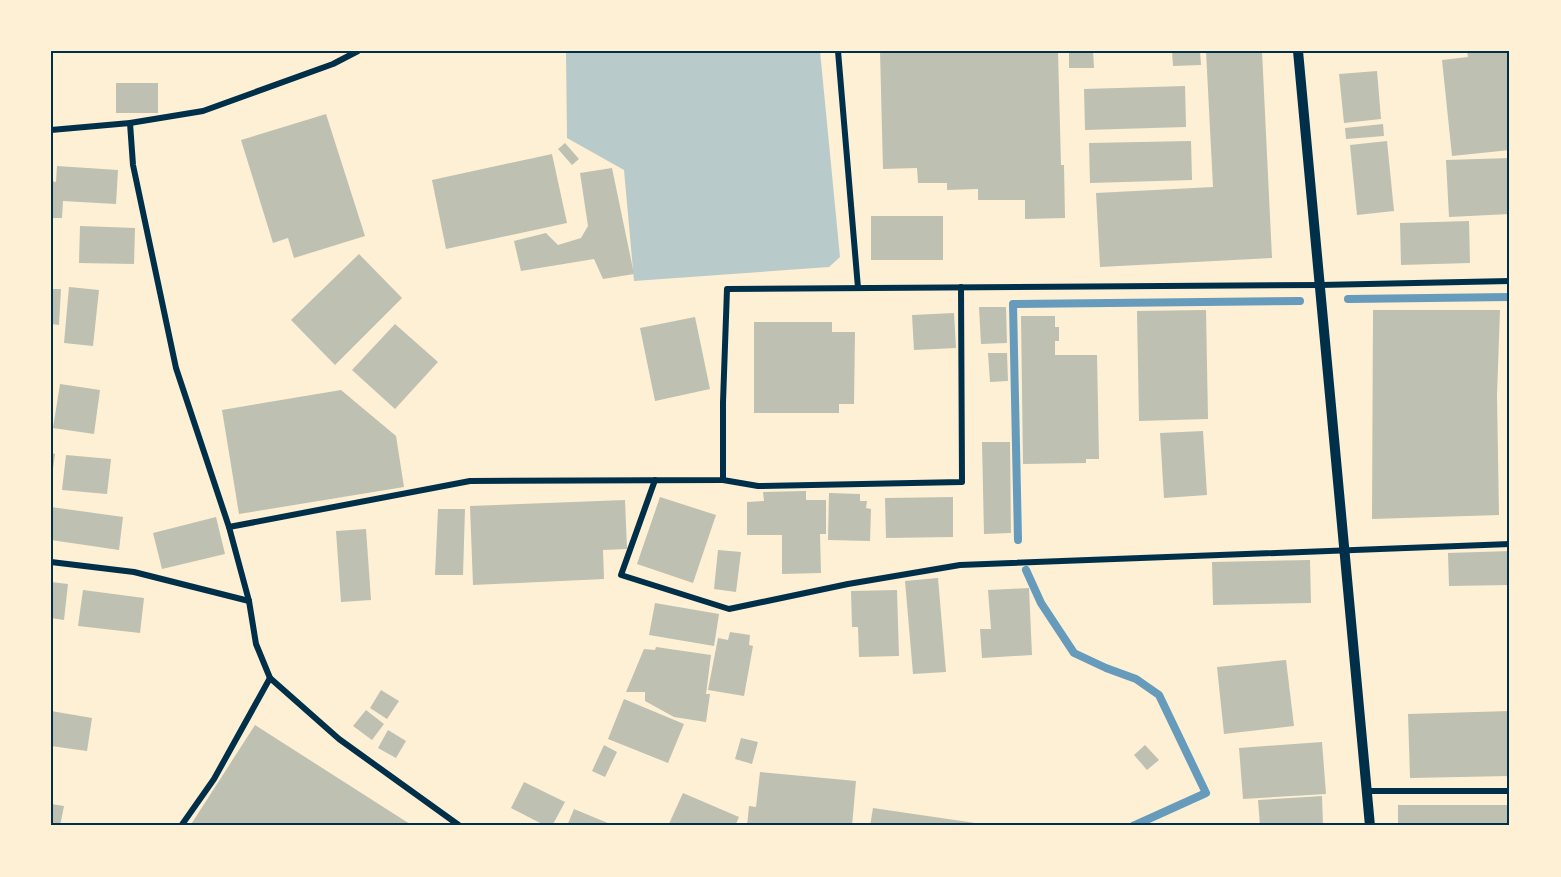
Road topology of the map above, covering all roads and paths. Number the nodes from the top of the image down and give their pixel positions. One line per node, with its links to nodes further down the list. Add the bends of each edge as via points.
1 (358, 51): 4 (street, via 333,64 203,111)
2 (838, 51): 9 (street)
3 (1298, 51): 7 (street)
4 (130, 123): 5 (street); 12 (street, via 133,165 176,368)
5 (51, 130)
6 (1510, 281): 7 (street)
7 (1320, 285): 8 (street); 14 (street)
8 (961, 287): 9 (street); 11 (street, via 962,482 758,486)
9 (858, 288): 11 (street, via 727,289)
10 (655, 480): 11 (street); 12 (street, via 470,481); 14 (street, via 621,575 729,609 960,565)
11 (723, 480)
12 (229, 527): 16 (street)
13 (1510, 544): 14 (street)
14 (1345, 550): 18 (street)
15 (51, 562): 16 (street, via 134,572)
16 (249, 601): 17 (street, via 256,644)
17 (270, 678): 20 (street, via 214,779); 21 (street, via 339,739)
18 (1366, 791): 19 (street); 22 (street)
19 (1510, 791)
20 (181, 826)
21 (460, 826)
22 (1370, 826)

